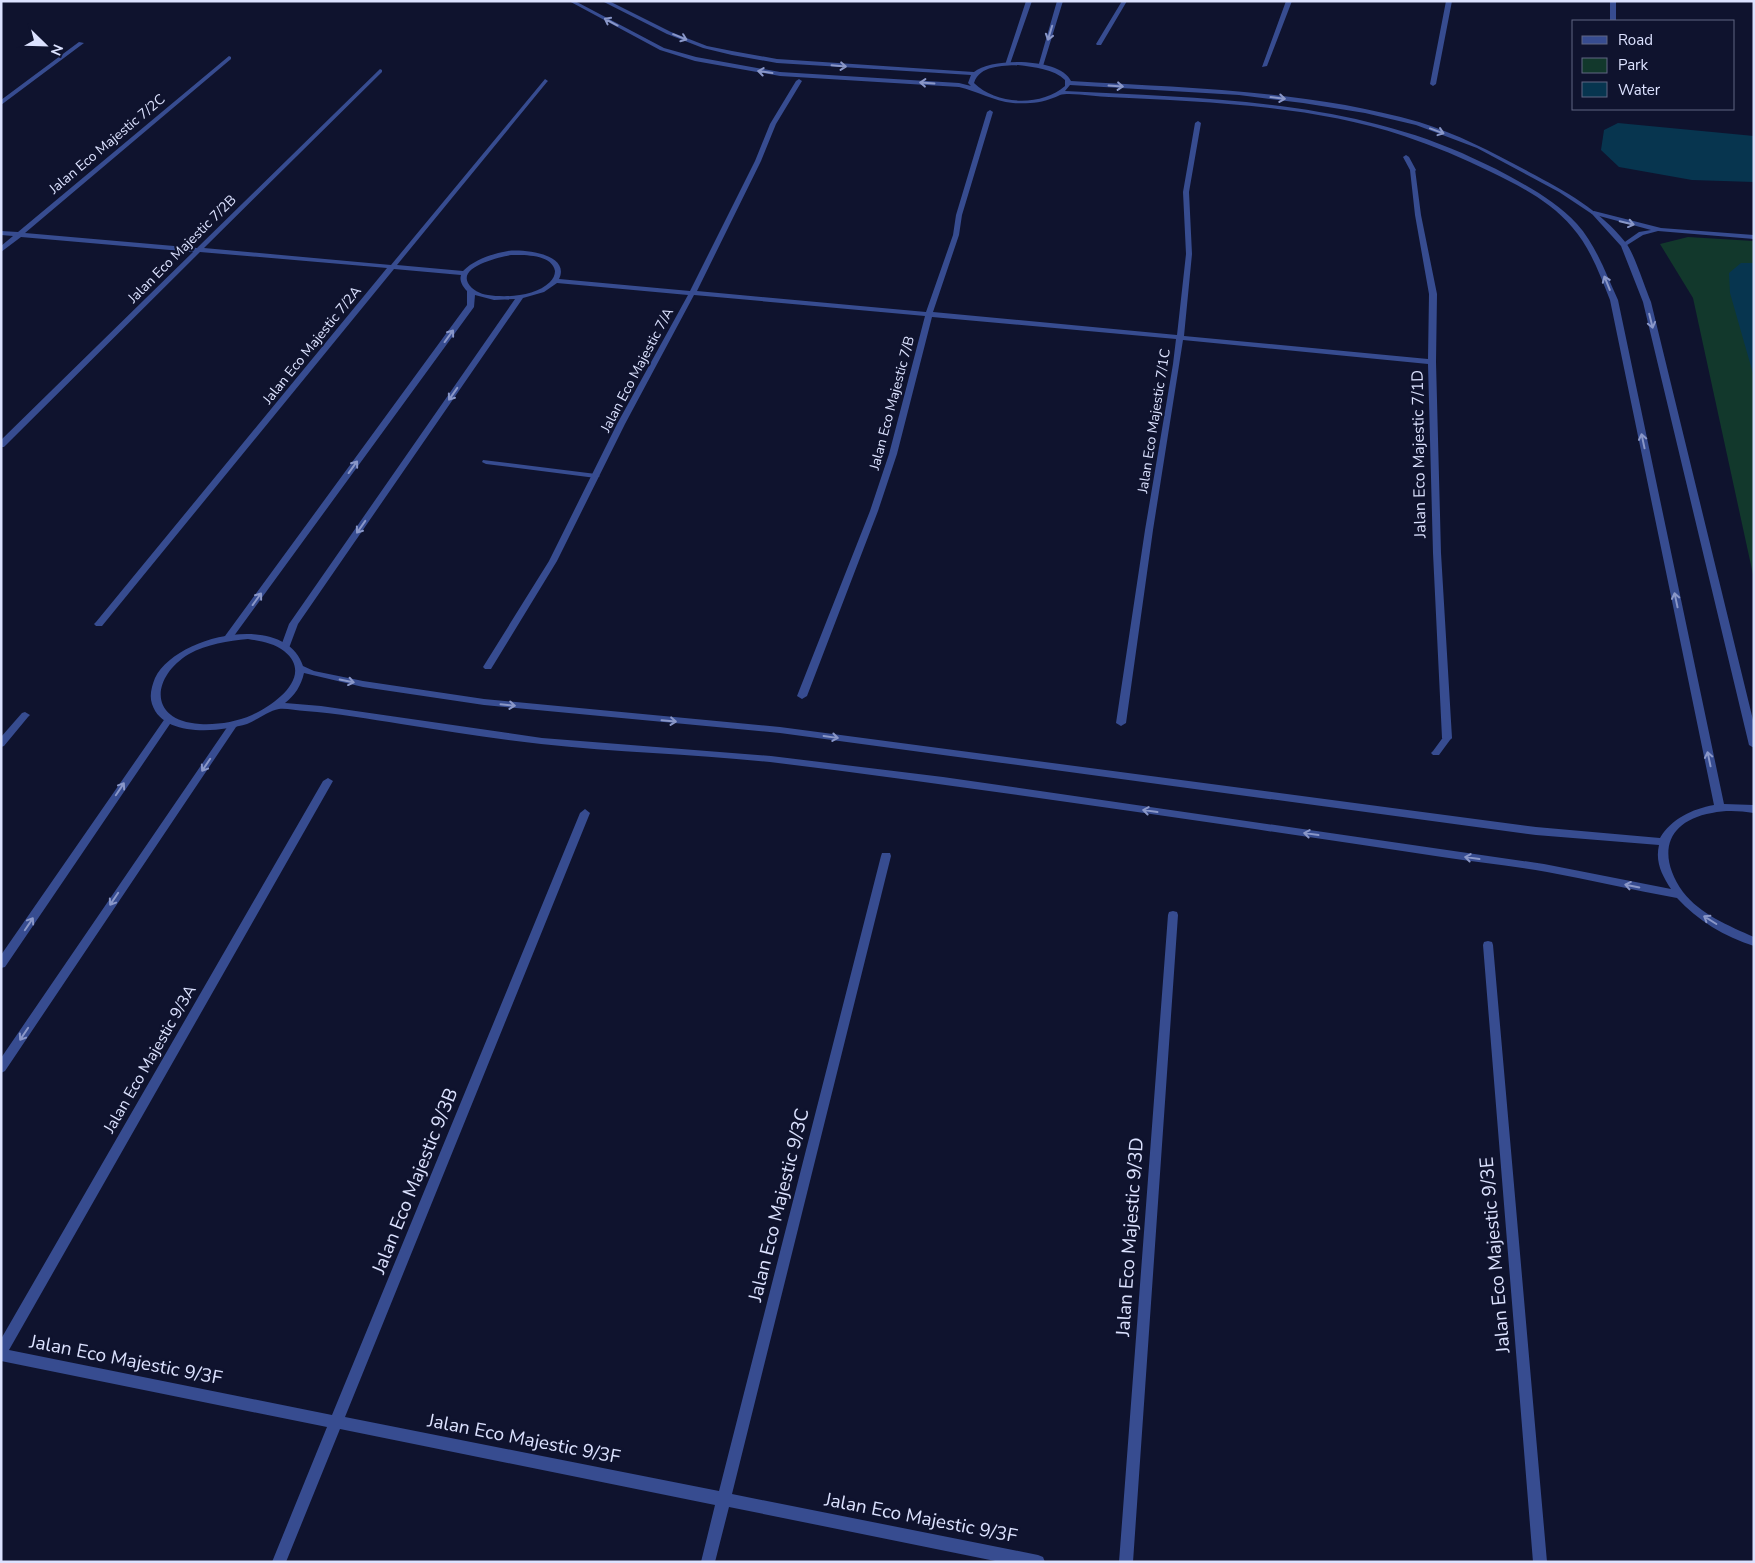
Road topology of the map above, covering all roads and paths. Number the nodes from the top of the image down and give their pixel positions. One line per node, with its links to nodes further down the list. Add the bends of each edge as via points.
1 (571, 1): 22 (street, one-way to 1, via 959,85 780,74 694,59 662,49)
2 (604, 1): 17 (street, one-way to 17, via 678,37 732,53 787,62)
3 (1029, 1): 13 (street)
4 (1060, 1): 14 (street, one-way to 14)
5 (1125, 1): 11 (street)
6 (1289, 1): 15 (street)
7 (1449, 1): 21 (street)
8 (1613, 1): 9 (street)
9 (1613, 20)
10 (81, 43): 24 (street)
11 (1099, 44)
12 (229, 58): 31 (street, Jalan Eco Majestic 7/2C)
13 (1007, 64): 14 (street); 17 (street)
14 (1040, 66): 20 (street, via 1060,73)
15 (1264, 66)
16 (380, 71): 35 (street, Jalan Eco Majestic 7/2B)
17 (975, 74): 22 (street, via 971,83)
18 (545, 81): 36 (street, Jalan Eco Majestic 7/2A)
19 (799, 81): 40 (street, Jalan Eco Majestic 7/A, via 772,124 758,161)
20 (1067, 82): 23 (street); 28 (street, one-way to 28, via 1239,93 1365,112 1418,124 1518,166)
21 (1433, 84)
22 (975, 89): 23 (street, via 1008,100 1038,100)
23 (1060, 93): 63 (street, one-way to 23, via 1614,300 1596,256 1575,226 1543,198 1498,172 1453,150 1402,132 1300,110 1232,102)
24 (1, 103)
25 (990, 112): 42 (street, Jalan Eco Majestic 7/B, via 956,235)
26 (1198, 123): 43 (street, Jalan Eco Majestic 7/1C, via 1186,192 1189,254)
27 (1406, 157): 44 (street, Jalan Eco Majestic 7/1D, via 1413,170 1433,294)
28 (1594, 213): 29 (street, one-way to 29); 33 (street)
29 (1661, 230): 32 (street); 33 (street, via 1641,233)
30 (1, 233): 31 (street)
31 (19, 235): 34 (street, Jalan Eco Majestic 7/2C); 35 (street)
32 (1754, 237)
33 (1624, 245): 60 (street, one-way to 60, via 1647,302)
34 (1, 250)
35 (199, 250): 36 (street); 45 (street, Jalan Eco Majestic 7/2B)
36 (393, 266): 37 (street); 48 (street, Jalan Eco Majestic 7/2A)
37 (465, 273): 38 (street, via 490,258 527,253 551,260 559,273); 39 (street, via 465,286)
38 (556, 280): 40 (street); 41 (street, via 542,290)
39 (471, 291): 41 (street, via 499,298); 49 (street, one-way to 39, via 472,304)
40 (693, 293): 42 (street); 47 (street, Jalan Eco Majestic 7/A)
41 (521, 296): 50 (street, one-way to 50, via 294,624)
42 (929, 314): 43 (street); 53 (street, Jalan Eco Majestic 7/B, via 893,454)
43 (1180, 338): 44 (street); 57 (street, Jalan Eco Majestic 7/1C)
44 (1432, 362): 61 (street, Jalan Eco Majestic 7/1D, via 1437,553 1447,738)
45 (1, 445)
46 (486, 462): 47 (street)
47 (596, 476): 51 (street, Jalan Eco Majestic 7/A, via 553,561)
48 (99, 624)
49 (228, 638): 50 (street, via 266,638); 56 (street, via 185,653 168,665 157,680 153,694 157,708)
50 (286, 646): 52 (street, via 298,658)
51 (488, 667)
52 (300, 668): 54 (street, via 298,681); 66 (street, one-way to 66, via 363,684 484,702 780,730 1536,831)
53 (802, 696)
54 (277, 706): 58 (street); 68 (street, one-way to 54, via 1544,868 943,780 771,759 542,741 321,709)
55 (25, 715): 59 (street)
56 (169, 719): 58 (street, via 209,728); 72 (street, one-way to 56)
57 (1121, 723)
58 (233, 725): 73 (street, one-way to 73)
59 (1, 744)
60 (1754, 745)
61 (1436, 753)
62 (328, 781): 74 (street, Jalan Eco Majestic 9/3A)
63 (1719, 807): 64 (street); 66 (street, via 1693,813 1674,825)
64 (1754, 808)
65 (585, 813): 75 (street, Jalan Eco Majestic 9/3B)
66 (1663, 842): 68 (street, via 1662,858 1667,876)
67 (886, 856): 76 (street, Jalan Eco Majestic 9/3C)
68 (1680, 895): 70 (street, one-way to 68, via 1725,930 1700,914)
69 (1172, 915): 80 (street, Jalan Eco Majestic 9/3D)
70 (1754, 942)
71 (1488, 946): 81 (street, Jalan Eco Majestic 9/3E)
72 (1, 964)
73 (1, 1068)
74 (1, 1354): 75 (street, Jalan Eco Majestic 9/3F)
75 (337, 1422): 76 (street, Jalan Eco Majestic 9/3F); 77 (street, Jalan Eco Majestic 9/3B)
76 (724, 1500): 78 (street, Jalan Eco Majestic 9/3C); 79 (street, Jalan Eco Majestic 9/3F)
77 (279, 1562)
78 (708, 1562)
79 (1038, 1562)
80 (1126, 1562)
81 (1540, 1562)

